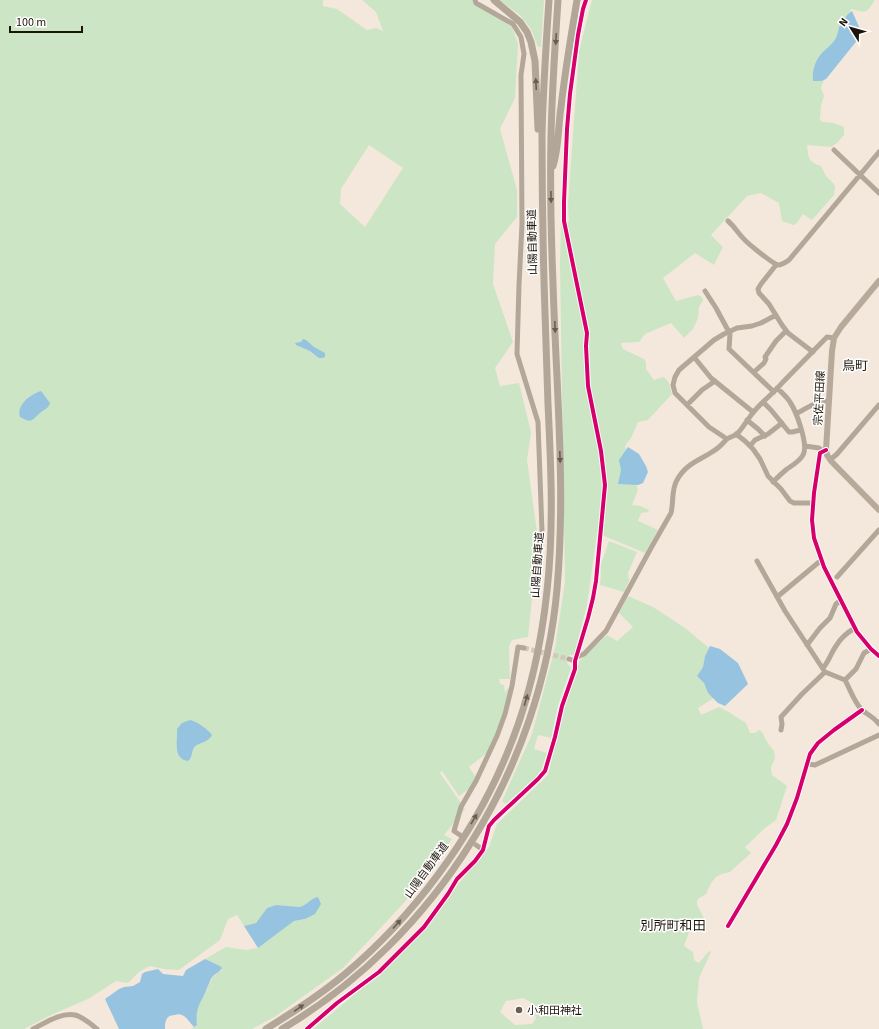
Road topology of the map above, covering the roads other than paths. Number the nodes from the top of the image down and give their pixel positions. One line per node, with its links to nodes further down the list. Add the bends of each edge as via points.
1 (475, 0): 46 (street, via 476,3 513,24 522,37 522,224 517,354 538,422)
2 (494, 0): 12 (highway, one-way to 2, via 535,61 531,42 520,22)
3 (549, 0): 12 (highway, 山陽自動車道, via 542,128)
4 (558, 0): 9 (highway, 山陽自動車道, one-way to 9)
5 (577, 0): 9 (highway, via 558,125 556,156)
6 (586, 0): 58 (street, via 578,35 570,94 564,221 587,333 588,386 605,485 596,582)
7 (834, 150): 10 (street)
8 (879, 152): 10 (street)
9 (551, 174): 73 (highway, 山陽自動車道, one-way to 73, via 560,465 559,553 552,625 535,701 515,758 490,812 437,891 374,962 326,1001)
10 (860, 174): 11 (street); 14 (street, via 789,260)
11 (879, 193)
12 (543, 221): 72 (highway, 山陽自動車道, one-way to 12, via 346,974 411,909 450,858 477,814 497,777 516,730 537,658 548,588 550,553 551,466)
13 (728, 221): 14 (street, via 743,239)
14 (776, 265): 17 (street, via 758,289)
15 (879, 281): 20 (main road, 宗佐平田線)
16 (705, 291): 19 (street)
17 (776, 315): 18 (street); 19 (street, via 761,323)
18 (786, 331): 21 (street); 23 (street, via 769,350 764,363)
19 (729, 332): 22 (street, via 714,340); 23 (street, via 729,349)
20 (834, 338): 21 (street, via 827,337); 26 (main road, 宗佐平田線)
21 (813, 352): 25 (street)
22 (694, 358): 24 (street); 29 (street, via 679,370 673,385 675,393)
23 (754, 372): 25 (street)
24 (715, 381): 29 (street); 30 (street)
25 (776, 390): 27 (street); 31 (street, via 785,395)
26 (829, 401): 31 (street, via 810,406); 40 (main road, 宗佐平田線)
27 (762, 402): 30 (street); 33 (street)
28 (879, 404): 41 (street)
29 (687, 405): 37 (street, via 709,427)
30 (753, 412): 32 (street)
31 (796, 414): 34 (street)
32 (747, 420): 35 (street); 36 (street)
33 (782, 423): 34 (street, via 789,432); 36 (street)
34 (801, 430): 39 (street)
35 (736, 434): 37 (street); 38 (street)
36 (765, 436): 38 (street, via 755,440)
37 (727, 439): 58 (street, via 716,450 683,471 673,489 671,513 606,631)
38 (750, 446): 42 (street)
39 (805, 446): 40 (street); 42 (street, via 804,454 799,460)
40 (825, 450): 41 (main road, 宗佐平田線); 43 (street, via 820,453)
41 (830, 460): 44 (main road, 宗佐平田線)
42 (773, 482): 43 (street, via 790,501)
43 (813, 503): 48 (street, via 814,538)
44 (879, 510)
45 (879, 530): 49 (street)
46 (542, 531)
47 (757, 561): 50 (street)
48 (822, 561): 50 (street); 51 (street)
49 (837, 577)
50 (777, 597): 53 (street)
51 (841, 600): 52 (street); 53 (street, via 836,604 830,618)
52 (855, 628): 55 (street); 59 (street, via 836,645)
53 (807, 645): 59 (street)
54 (524, 648): 66 (street, via 518,647 512,686 497,736 461,807 454,831)
55 (871, 649): 56 (street); 60 (street, via 864,653 856,668)
56 (878, 653)
57 (569, 659): 58 (street)
58 (576, 659): 68 (street, via 545,771 489,826)
59 (824, 670): 60 (street); 63 (street, via 781,717)
60 (845, 680): 61 (street)
61 (862, 710): 62 (street); 65 (street, via 818,743 810,754)
62 (879, 724)
63 (781, 730)
64 (879, 735): 65 (street, via 814,765)
65 (808, 764): 69 (street, via 787,824)
66 (460, 836)
67 (476, 845): 68 (street)
68 (483, 850): 74 (street, via 457,879 424,927 379,972)
69 (728, 926)
70 (33, 1029): 71 (street, via 60,1016 68,1015 82,1018)
71 (97, 1029)
72 (266, 1029)
73 (282, 1029)
74 (307, 1029)

